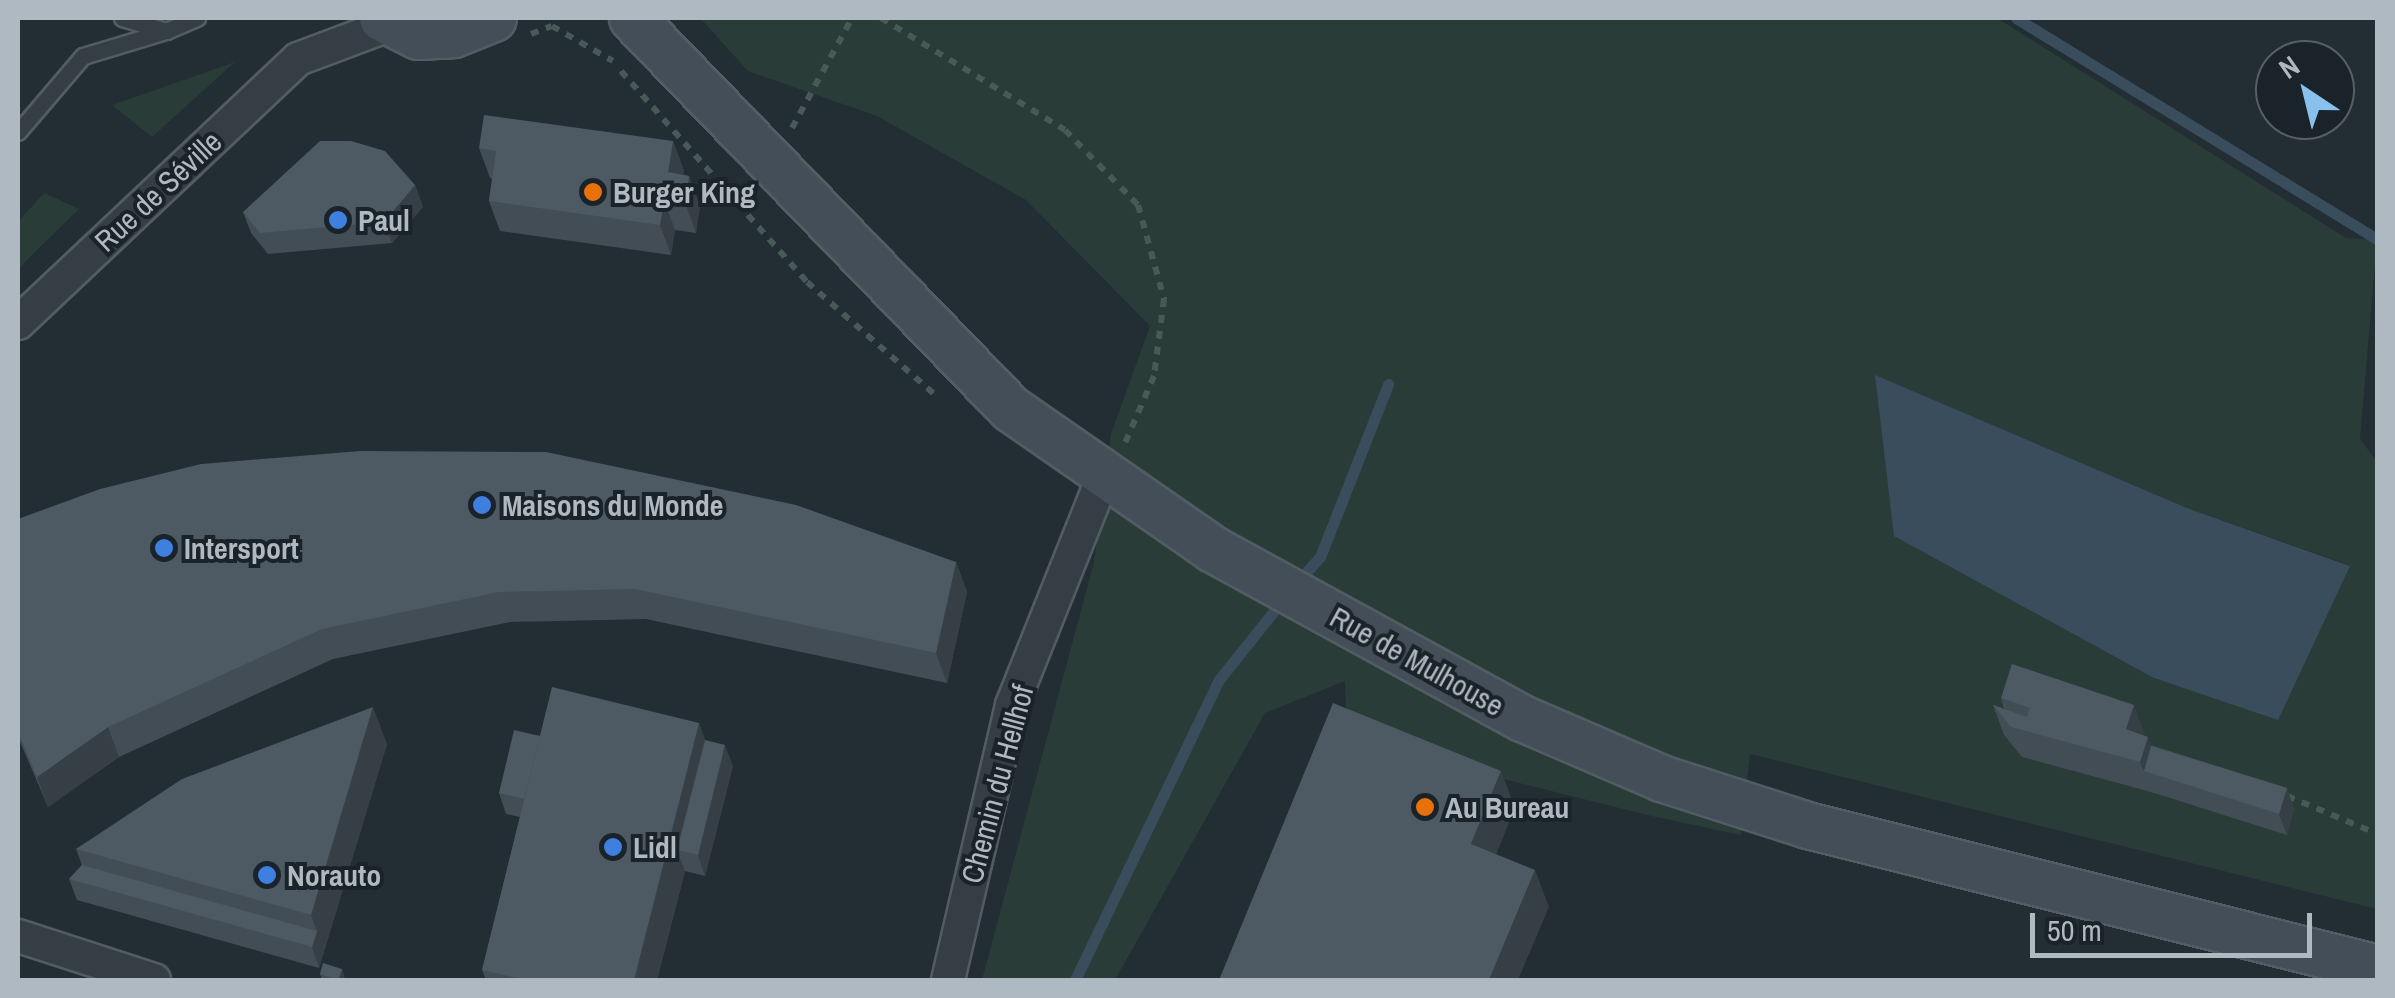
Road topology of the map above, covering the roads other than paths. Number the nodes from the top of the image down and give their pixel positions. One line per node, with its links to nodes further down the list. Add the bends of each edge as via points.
1 (122, 18): 7 (lane)
2 (198, 18): 7 (lane)
3 (319, 18): 8 (street, Rue de Séville)
4 (386, 21): 6 (main road, via 418,36); 8 (street, Rue de Séville)
5 (629, 21): 11 (main road, Rue de Mulhouse, via 1010,408)
6 (502, 29)
7 (166, 31): 9 (lane, via 84,56)
8 (298, 59): 10 (street, Rue de Séville)
9 (18, 132)
10 (18, 323)
11 (1102, 480): 13 (main road, Rue de Mulhouse, via 1522,718 1661,778 1807,825); 15 (street, Chemin du Hellhof, via 1012,705)
12 (18, 936): 14 (street)
13 (2378, 968)
14 (154, 980)
15 (948, 980)

